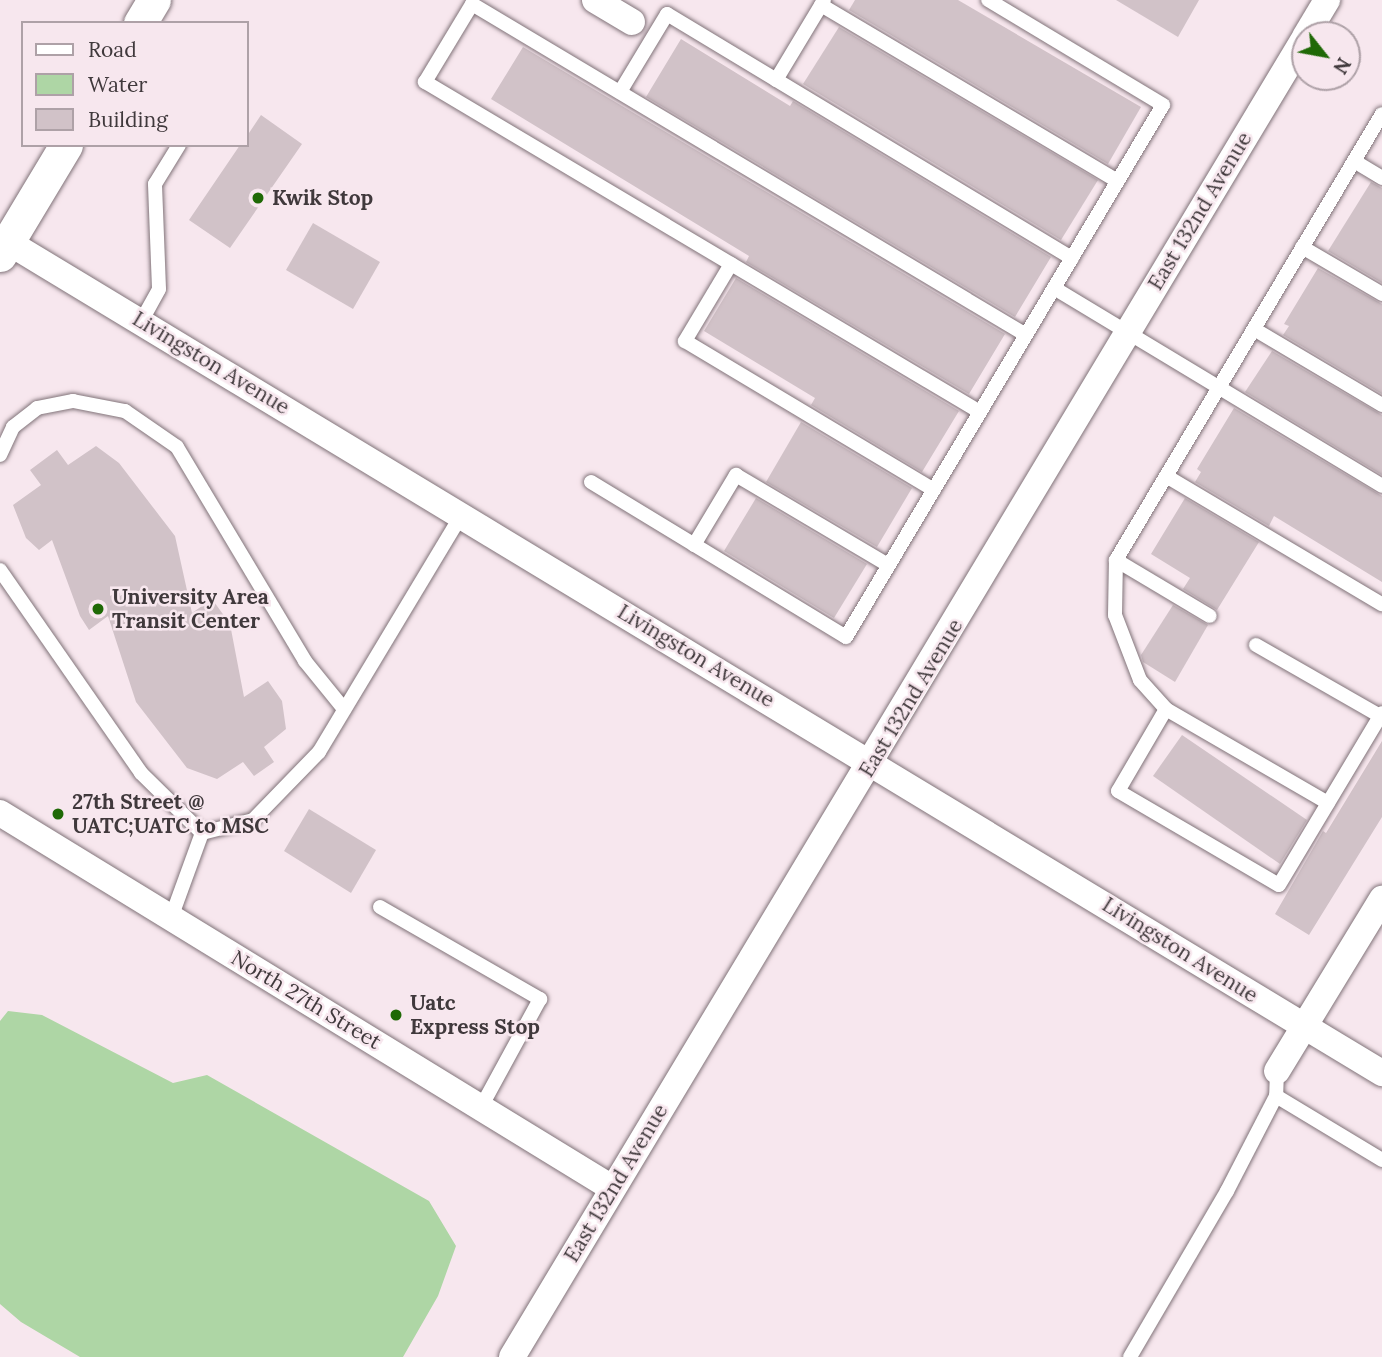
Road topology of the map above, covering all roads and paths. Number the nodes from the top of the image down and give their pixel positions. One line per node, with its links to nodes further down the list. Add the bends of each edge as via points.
1 (154, 0): 6 (street)
2 (595, 0): 8 (street)
3 (988, 0): 17 (lane, via 1163,105)
4 (1327, 0): 7 (street, East 132nd Avenue)
5 (822, 3): 10 (lane); 17 (lane)
6 (141, 21)
7 (1315, 21)
8 (632, 22)
9 (1291, 61): 26 (street, East 132nd Avenue)
10 (776, 80): 11 (lane, via 667,14); 20 (lane)
11 (620, 92): 21 (lane, via 472,4 425,82); 27 (lane)
12 (1382, 114): 15 (lane)
13 (65, 147): 18 (street)
14 (178, 147): 24 (lane, via 155,184 159,289)
15 (1354, 161): 16 (lane); 19 (lane)
16 (1382, 178)
17 (1118, 181): 20 (lane)
18 (3, 244): 24 (street, Livingston Avenue)
19 (1302, 247): 23 (lane); 25 (lane)
20 (1072, 258): 22 (lane)
21 (731, 264): 30 (lane); 35 (lane, via 685,341)
22 (1054, 288): 26 (lane); 27 (lane)
23 (1382, 294)
24 (142, 320): 36 (street, Livingston Avenue)
25 (1254, 329): 28 (lane); 29 (lane)
26 (1128, 331): 28 (lane); 47 (street, East 132nd Avenue)
27 (1026, 335): 30 (lane)
28 (1219, 387): 32 (lane); 34 (lane)
29 (1382, 405)
30 (980, 412): 35 (lane)
31 (0, 455): 44 (lane, via 13,427 37,408 73,401 125,411 177,447 305,661)
32 (1166, 476): 38 (lane); 41 (lane)
33 (590, 482): 37 (lane)
34 (1382, 486)
35 (934, 490): 39 (lane)
36 (461, 516): 44 (lane); 47 (street, Livingston Avenue)
37 (694, 545): 39 (lane, via 736,475); 39 (lane, via 846,637)
38 (1116, 561): 42 (lane); 45 (lane, via 1115,615 1140,680)
39 (888, 565)
40 (0, 570): 50 (lane, via 141,773)
41 (1382, 604)
42 (1210, 616)
43 (1256, 645): 46 (lane)
44 (344, 709): 50 (lane, via 319,752 253,820)
45 (1166, 709): 48 (lane); 48 (lane, via 1118,791 1279,885)
46 (1381, 715): 48 (lane)
47 (874, 762): 54 (street, Livingston Avenue); 59 (street, East 132nd Avenue)
48 (1328, 803)
49 (0, 813): 53 (street, North 27th Street)
50 (202, 833): 53 (lane)
51 (1382, 899): 54 (street)
52 (380, 907): 57 (lane, via 540,999)
53 (172, 918): 57 (street, North 27th Street)
54 (1304, 1026): 55 (street, Livingston Avenue); 56 (street)
55 (1382, 1073)
56 (1276, 1084): 58 (lane); 61 (lane, via 1227,1191)
57 (481, 1107): 59 (street, North 27th Street)
58 (1382, 1160)
59 (612, 1188): 60 (street, East 132nd Avenue)
60 (512, 1357)
61 (1130, 1357)

